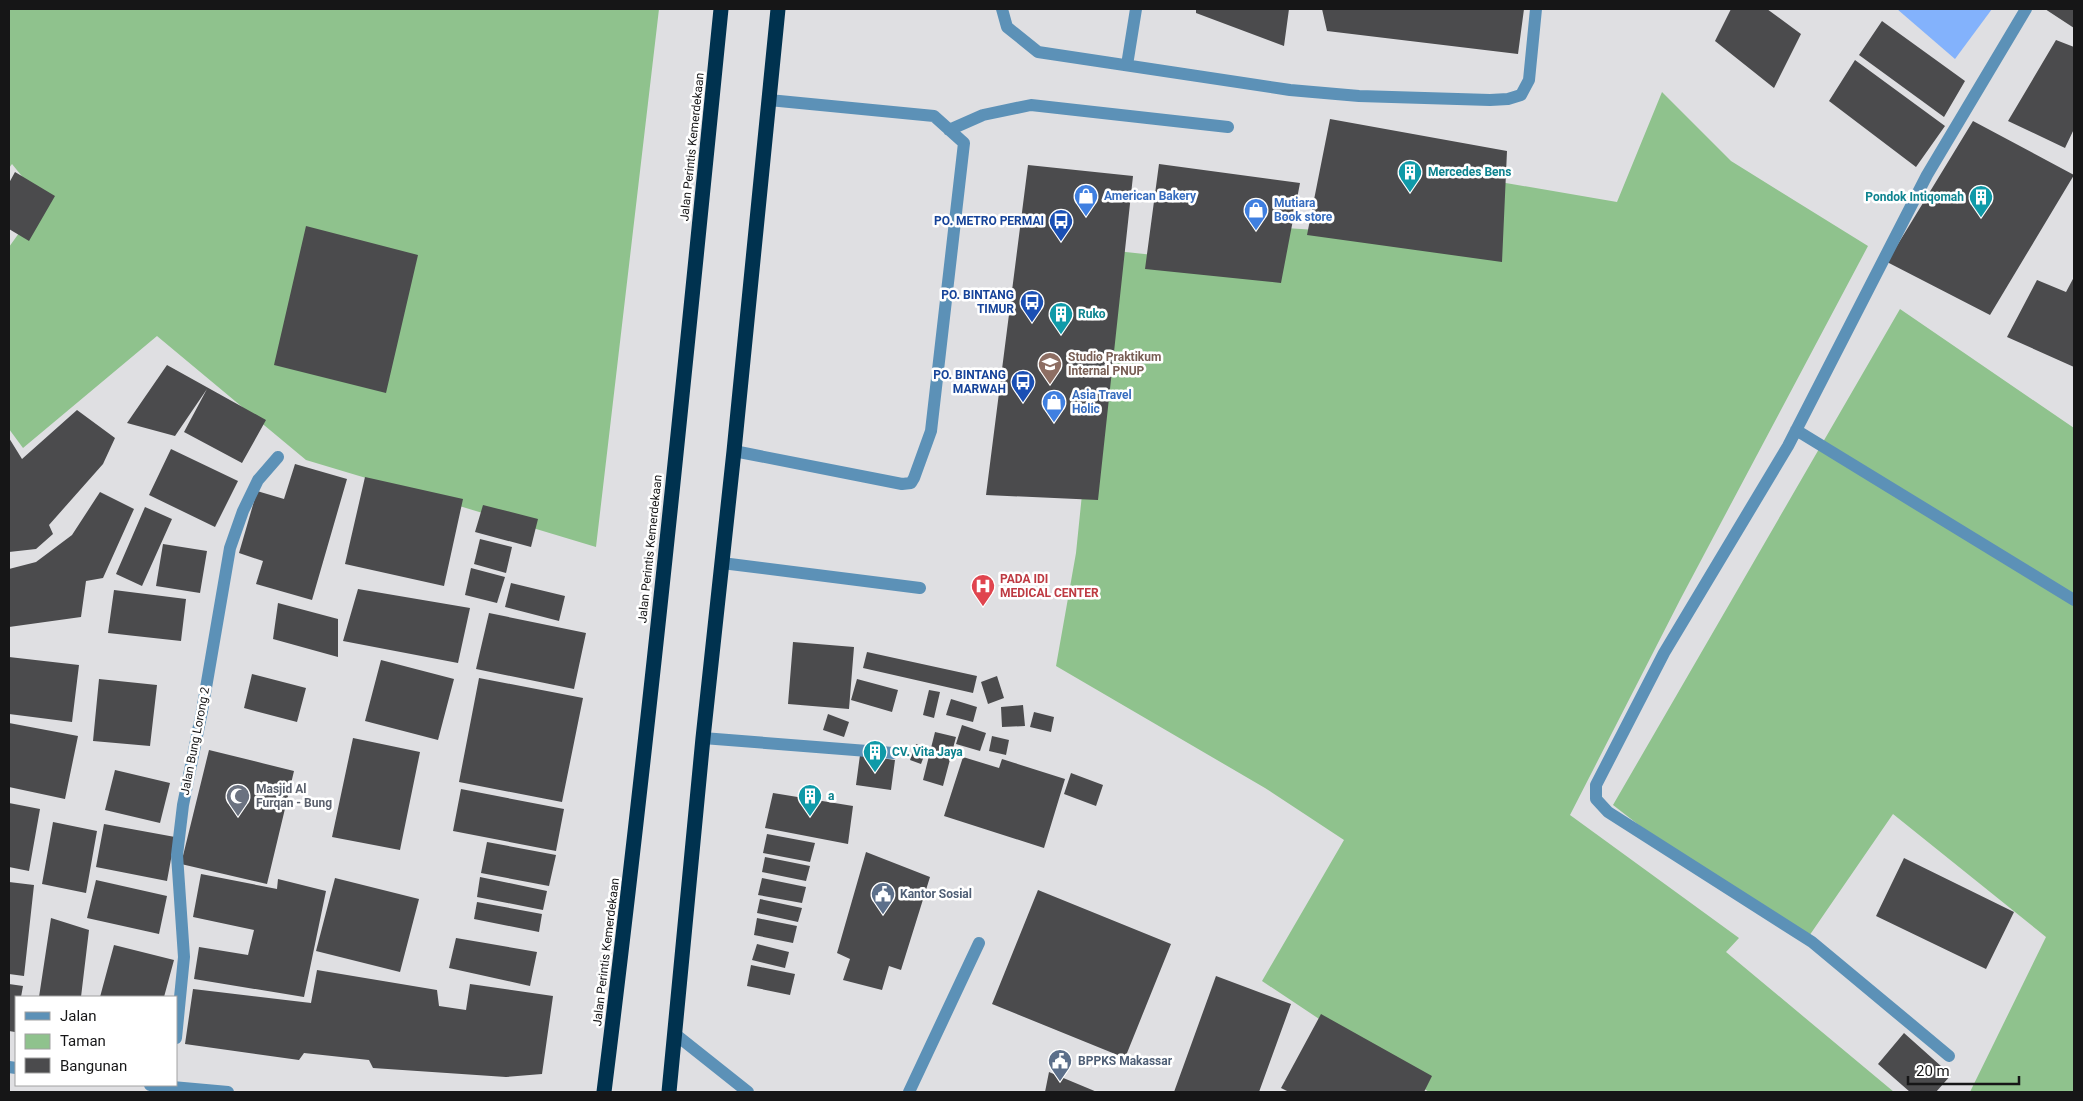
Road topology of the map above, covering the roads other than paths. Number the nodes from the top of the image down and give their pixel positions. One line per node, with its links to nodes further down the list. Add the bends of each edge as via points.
1 (721, 9): 25 (highway, Jalan Perintis Kemerdekaan, via 652,676)
2 (778, 9): 8 (highway)
3 (1002, 9): 7 (street, via 1007,26 1038,52)
4 (1136, 9): 7 (street)
5 (1536, 9): 7 (street, via 1529,80 1520,95 1508,99 1359,96 1290,90)
6 (2026, 9): 11 (street, via 1927,175)
7 (1127, 65)
8 (769, 100): 10 (street, via 934,116); 12 (highway)
9 (1228, 127): 10 (street, via 1032,105 983,115)
10 (949, 130): 12 (street, via 964,143 930,431 914,478 910,483 902,484)
11 (1796, 430): 16 (street); 22 (street, via 1664,653 1596,785 1596,799 1608,812 1812,942)
12 (734, 452): 14 (highway)
13 (278, 456): 20 (street, Jalan Bung Lorong 2, via 258,480 230,548 183,805 177,855 184,957)
14 (722, 563): 15 (street); 17 (highway)
15 (920, 588)
16 (2074, 600)
17 (702, 738): 18 (street); 21 (highway)
18 (893, 753)
19 (979, 942): 28 (street)
20 (178, 1018)
21 (675, 1034): 26 (highway); 27 (street)
22 (1949, 1056)
23 (168, 1088): 24 (street)
24 (228, 1092)
25 (604, 1092)
26 (669, 1092)
27 (748, 1092)
28 (909, 1092)

